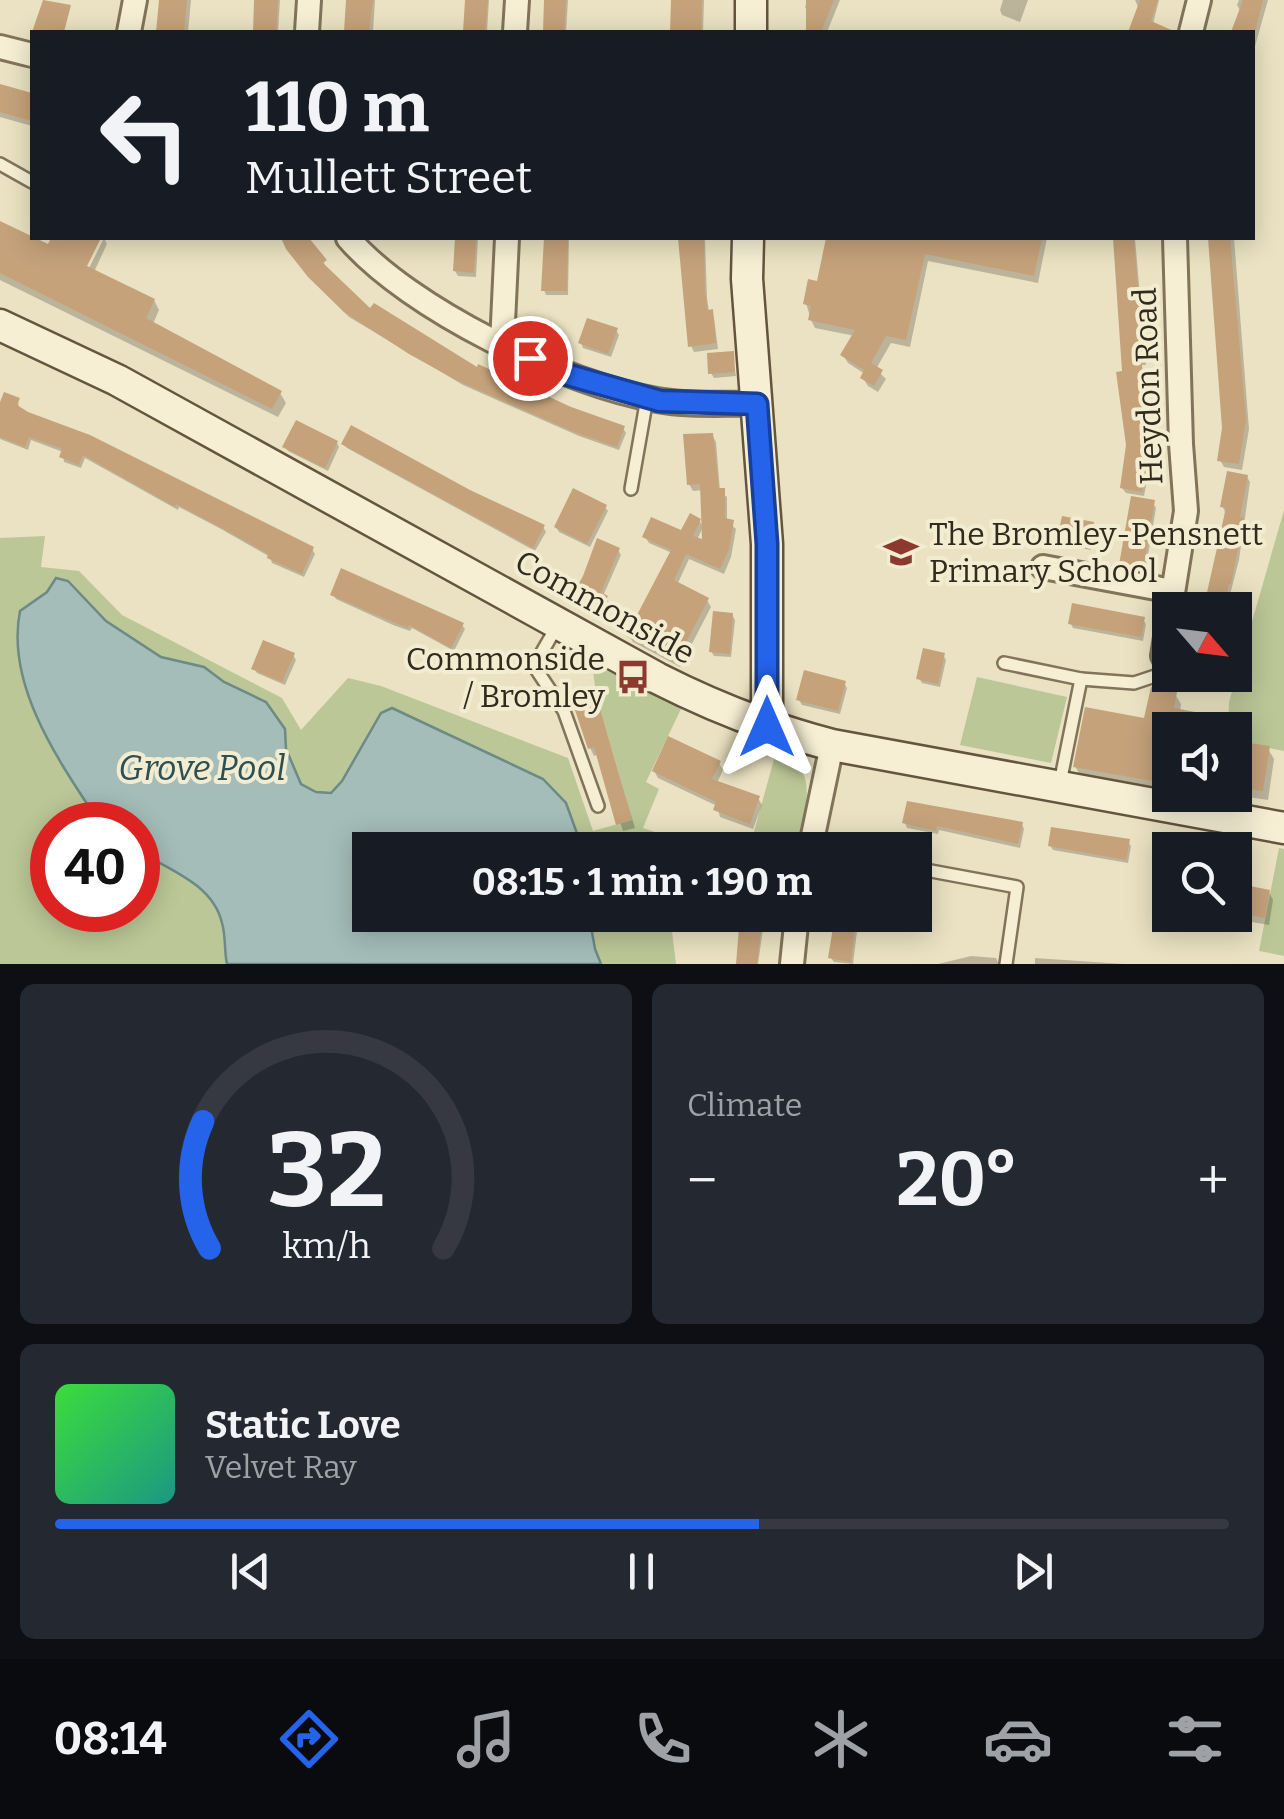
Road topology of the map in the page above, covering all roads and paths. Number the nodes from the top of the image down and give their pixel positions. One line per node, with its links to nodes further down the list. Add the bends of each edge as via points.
1 (134, 0): 6 (street)
2 (309, 0): 7 (street)
3 (517, 0): 8 (street)
4 (751, 0): 9 (main road)
5 (1199, 0): 10 (street)
6 (129, 30)
7 (306, 30)
8 (516, 30)
9 (750, 30)
10 (1191, 30)
11 (0, 47): 12 (street)
12 (30, 54)
13 (0, 164): 14 (lane)
14 (30, 181)
15 (350, 240): 20 (street, via 420,298)
16 (507, 240): 20 (street)
17 (748, 240): 22 (main road)
18 (1175, 240): 25 (street, Heydon Road, via 1186,511)
19 (0, 324): 26 (main road, Commonside, via 133,388)
20 (502, 344): 21 (street, via 558,372)
21 (647, 398): 22 (street); 23 (lane)
22 (757, 404): 30 (main road, via 767,544)
23 (631, 489)
24 (1044, 567): 25 (street)
25 (1172, 591)
26 (559, 622): 30 (main road, Commonside, via 673,686); 33 (lane, via 534,666 564,711)
27 (1004, 663): 29 (lane)
28 (1152, 671): 29 (lane, via 1134,682)
29 (1081, 679): 32 (lane)
30 (767, 727): 31 (main road, Commonside)
31 (832, 744): 32 (main road, Commonside); 35 (street)
32 (1060, 786): 34 (main road, Commonside)
33 (598, 806)
34 (1284, 828)
35 (814, 832)
36 (932, 871): 39 (lane, via 1016,887)
37 (795, 932): 38 (street)
38 (792, 964)
39 (1006, 964)

